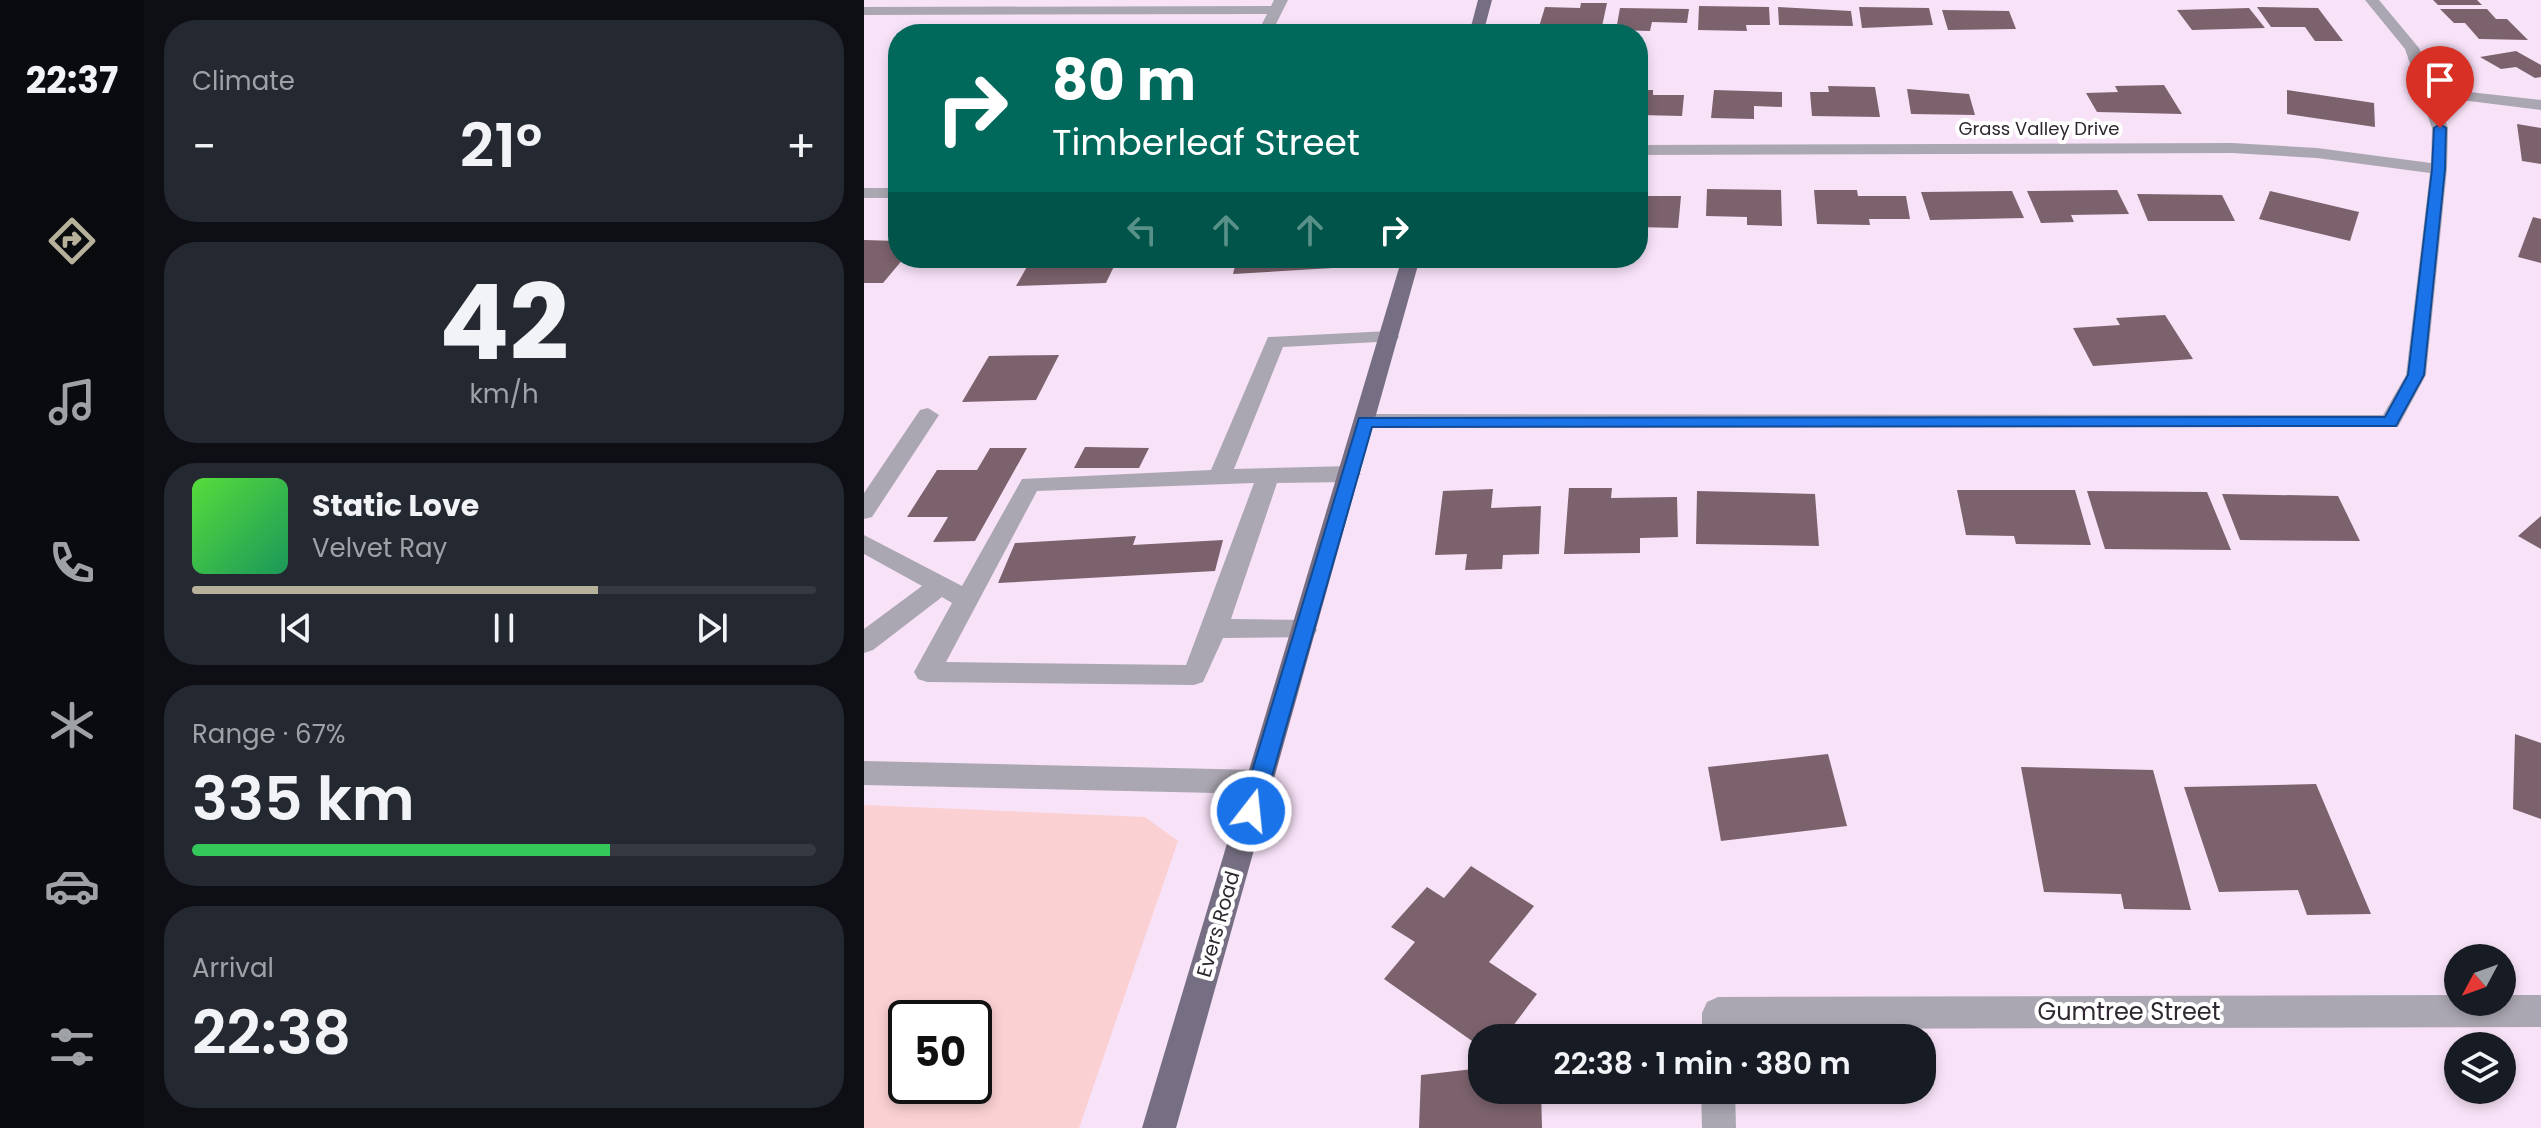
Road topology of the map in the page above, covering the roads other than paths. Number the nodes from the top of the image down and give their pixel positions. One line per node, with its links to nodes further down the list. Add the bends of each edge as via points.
1 (1485, 0): 6 (main road)
2 (2372, 0): 7 (street, via 2412,48)
3 (1279, 5): 4 (street); 5 (street)
4 (864, 11)
5 (1269, 24)
6 (1479, 24)
7 (2430, 92): 8 (street); 10 (street, via 2440,128)
8 (2541, 105)
9 (1648, 150): 10 (street, Grass Valley Drive, via 2232,148)
10 (2439, 169): 16 (street, via 2416,375 2390,422)
11 (864, 193): 12 (street)
12 (888, 193)
13 (1408, 268): 14 (main road, Evers Road)
14 (1389, 337): 16 (main road, Evers Road); 19 (street, via 1275,341)
15 (928, 415): 20 (street)
16 (1365, 421): 17 (main road, Evers Road)
17 (1350, 474): 18 (street); 25 (main road, Evers Road)
18 (1268, 475): 19 (street); 24 (street)
19 (1219, 477): 23 (street, via 1030,484)
20 (864, 511)
21 (864, 543): 22 (street)
22 (941, 585): 23 (street); 26 (street)
23 (967, 600): 24 (street, via 927,672 1194,675)
24 (1215, 628): 25 (street)
25 (1304, 630): 28 (main road, Evers Road)
26 (864, 643)
27 (864, 773): 28 (street)
28 (1260, 782): 32 (main road, Evers Road)
29 (2541, 1011): 30 (street, Gumtree Street)
30 (1777, 1024)
31 (1718, 1104): 33 (street)
32 (1159, 1128)
33 (1719, 1128)

